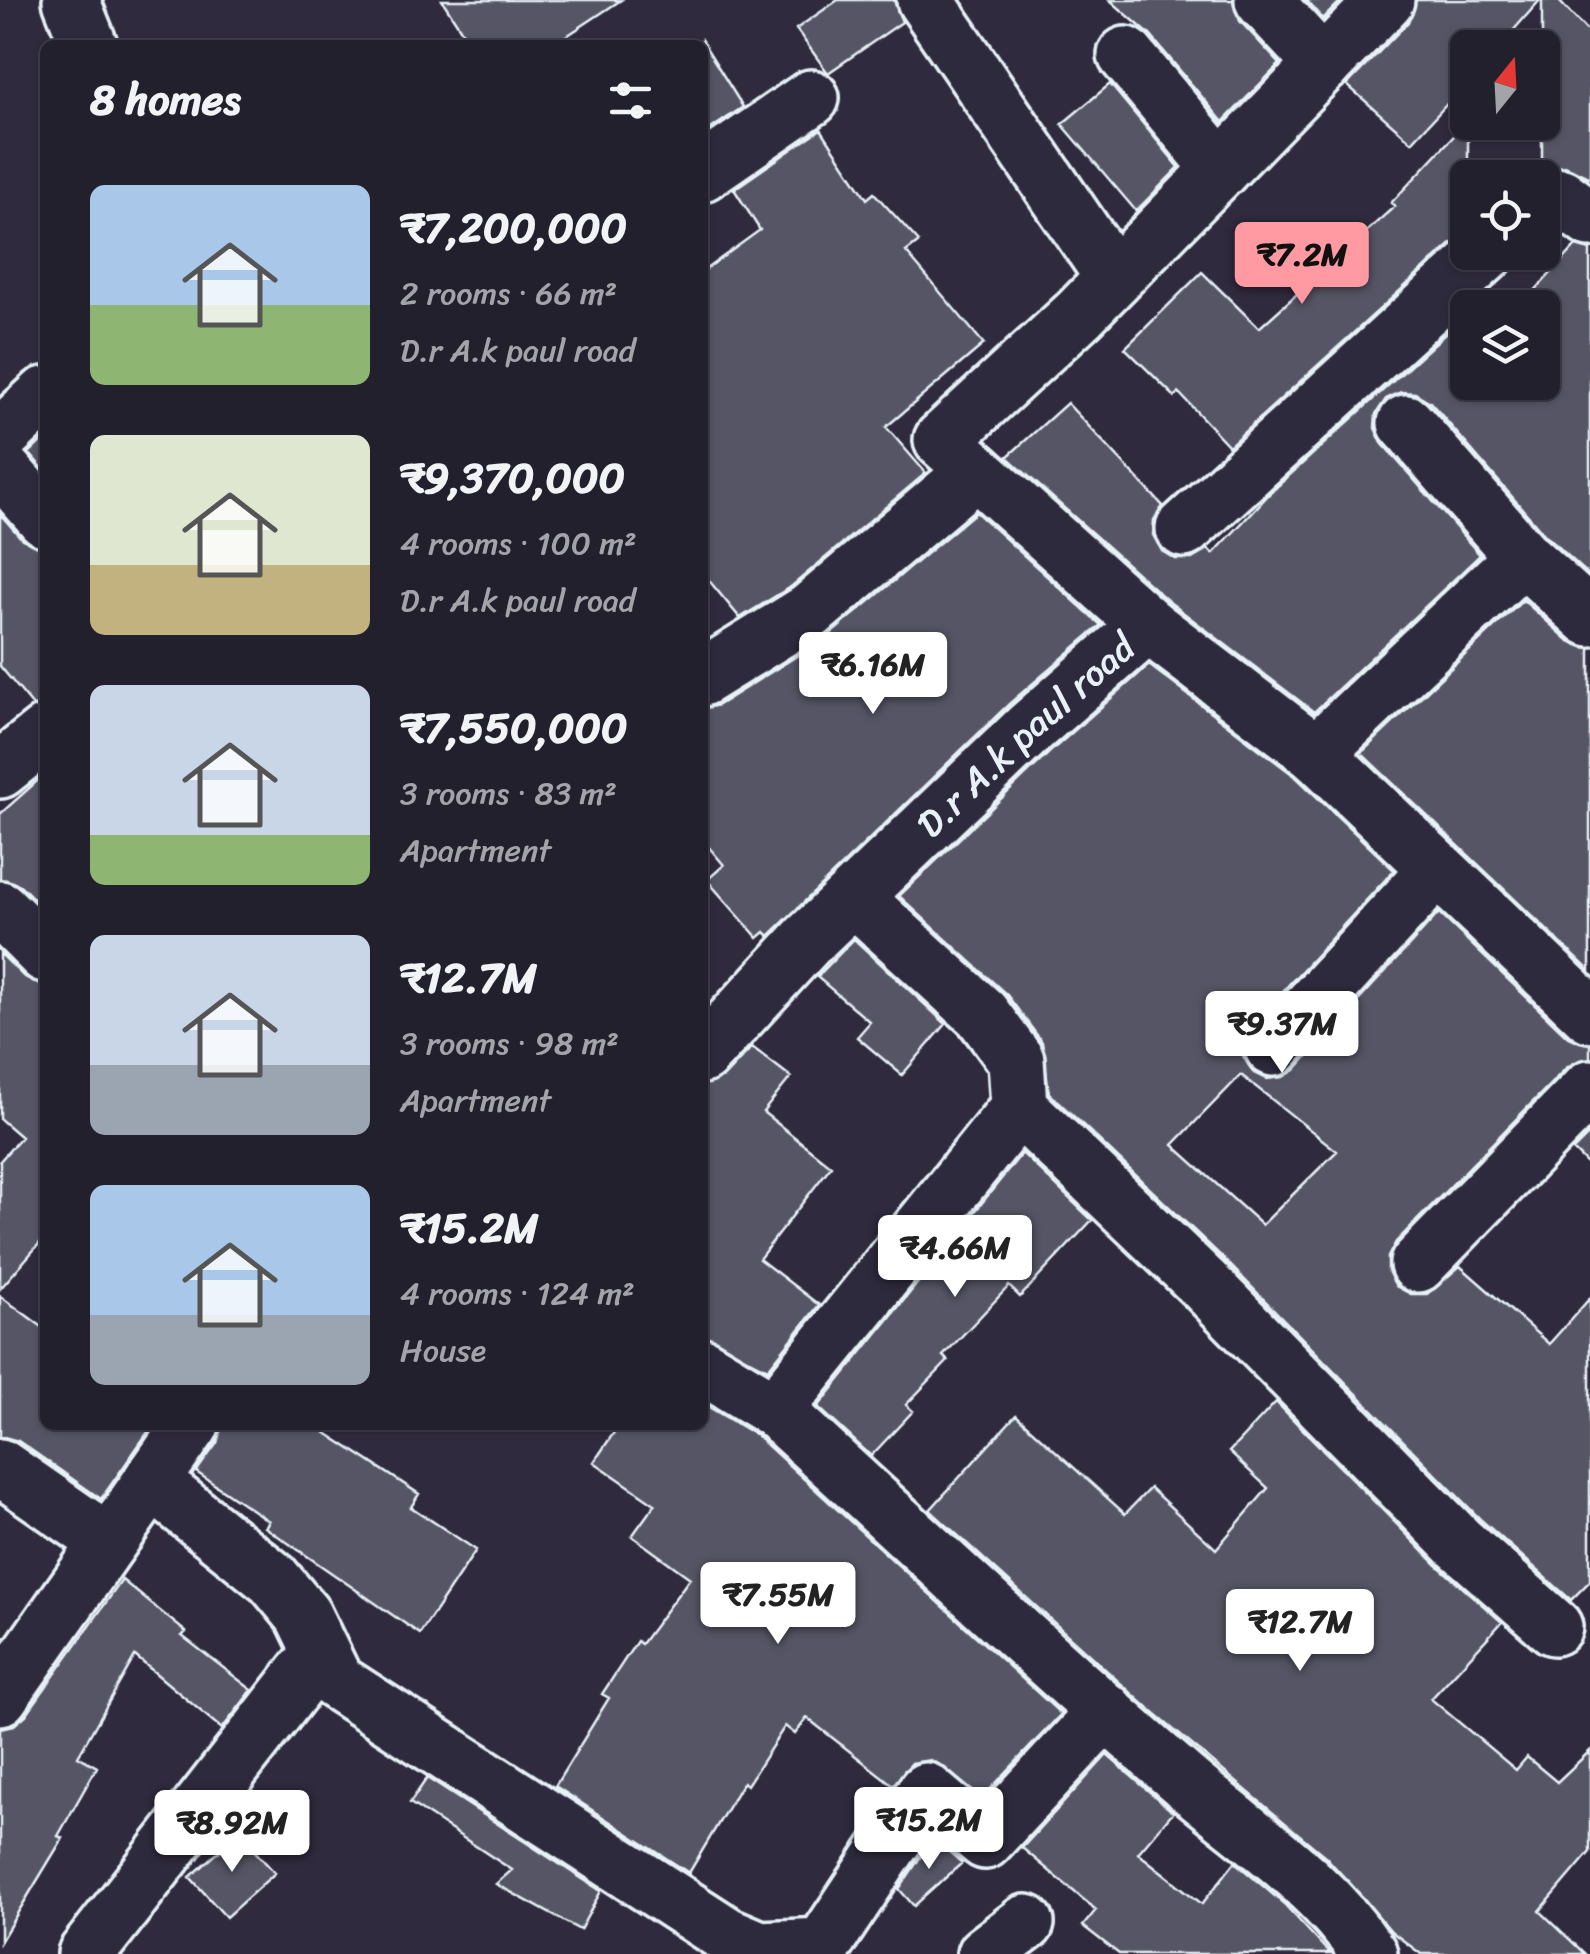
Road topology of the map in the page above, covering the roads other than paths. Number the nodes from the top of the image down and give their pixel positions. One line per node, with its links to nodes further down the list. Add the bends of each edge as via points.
1 (71, 0): 5 (street)
2 (925, 0): 14 (street)
3 (1264, 0): 7 (street)
4 (1386, 0): 7 (street)
5 (86, 40)
6 (1126, 55): 10 (street)
7 (1323, 65): 10 (street)
8 (811, 98): 9 (street)
9 (708, 169)
10 (1221, 169): 14 (street)
11 (1560, 197): 12 (street)
12 (1590, 218)
13 (1468, 270): 21 (street)
14 (1114, 278): 19 (street, via 942,440)
15 (40, 400): 17 (street)
16 (1406, 423): 22 (street)
17 (0, 438)
18 (0, 468): 20 (street)
19 (976, 471): 24 (street); 25 (street, via 810,611)
20 (40, 512)
21 (1184, 529)
22 (1524, 557): 23 (street); 27 (street)
23 (1590, 618)
24 (1148, 625): 27 (street, D.r A.k paul road); 30 (street, D.r A.k paul road)
25 (708, 674)
26 (40, 738): 28 (street)
27 (1316, 753): 29 (street, D.r A.k paul road)
28 (0, 770)
29 (1437, 869): 33 (street, D.r A.k paul road); 34 (street)
30 (854, 897): 35 (street, D.r A.k paul road); 37 (street, via 982,1014 1016,1060)
31 (0, 909): 32 (street)
32 (40, 949)
33 (1590, 1014)
34 (1273, 1048)
35 (708, 1049)
36 (1590, 1088): 38 (street)
37 (1018, 1108): 40 (street); 45 (street, via 1444,1529)
38 (1418, 1264)
39 (708, 1370): 40 (street)
40 (775, 1410): 48 (street)
41 (187, 1430): 43 (street)
42 (0, 1467): 44 (street)
43 (151, 1480): 44 (street); 46 (street, via 273,1578 303,1615)
44 (108, 1542): 47 (street)
45 (1554, 1626)
46 (319, 1655): 49 (street, via 336,1681 727,1935 760,1949); 50 (street)
47 (0, 1698)
48 (1106, 1710): 49 (street, via 985,1841 926,1791); 51 (street, via 1276,1850 1349,1924)
49 (826, 1950)
50 (86, 1954)
51 (1369, 1954)

